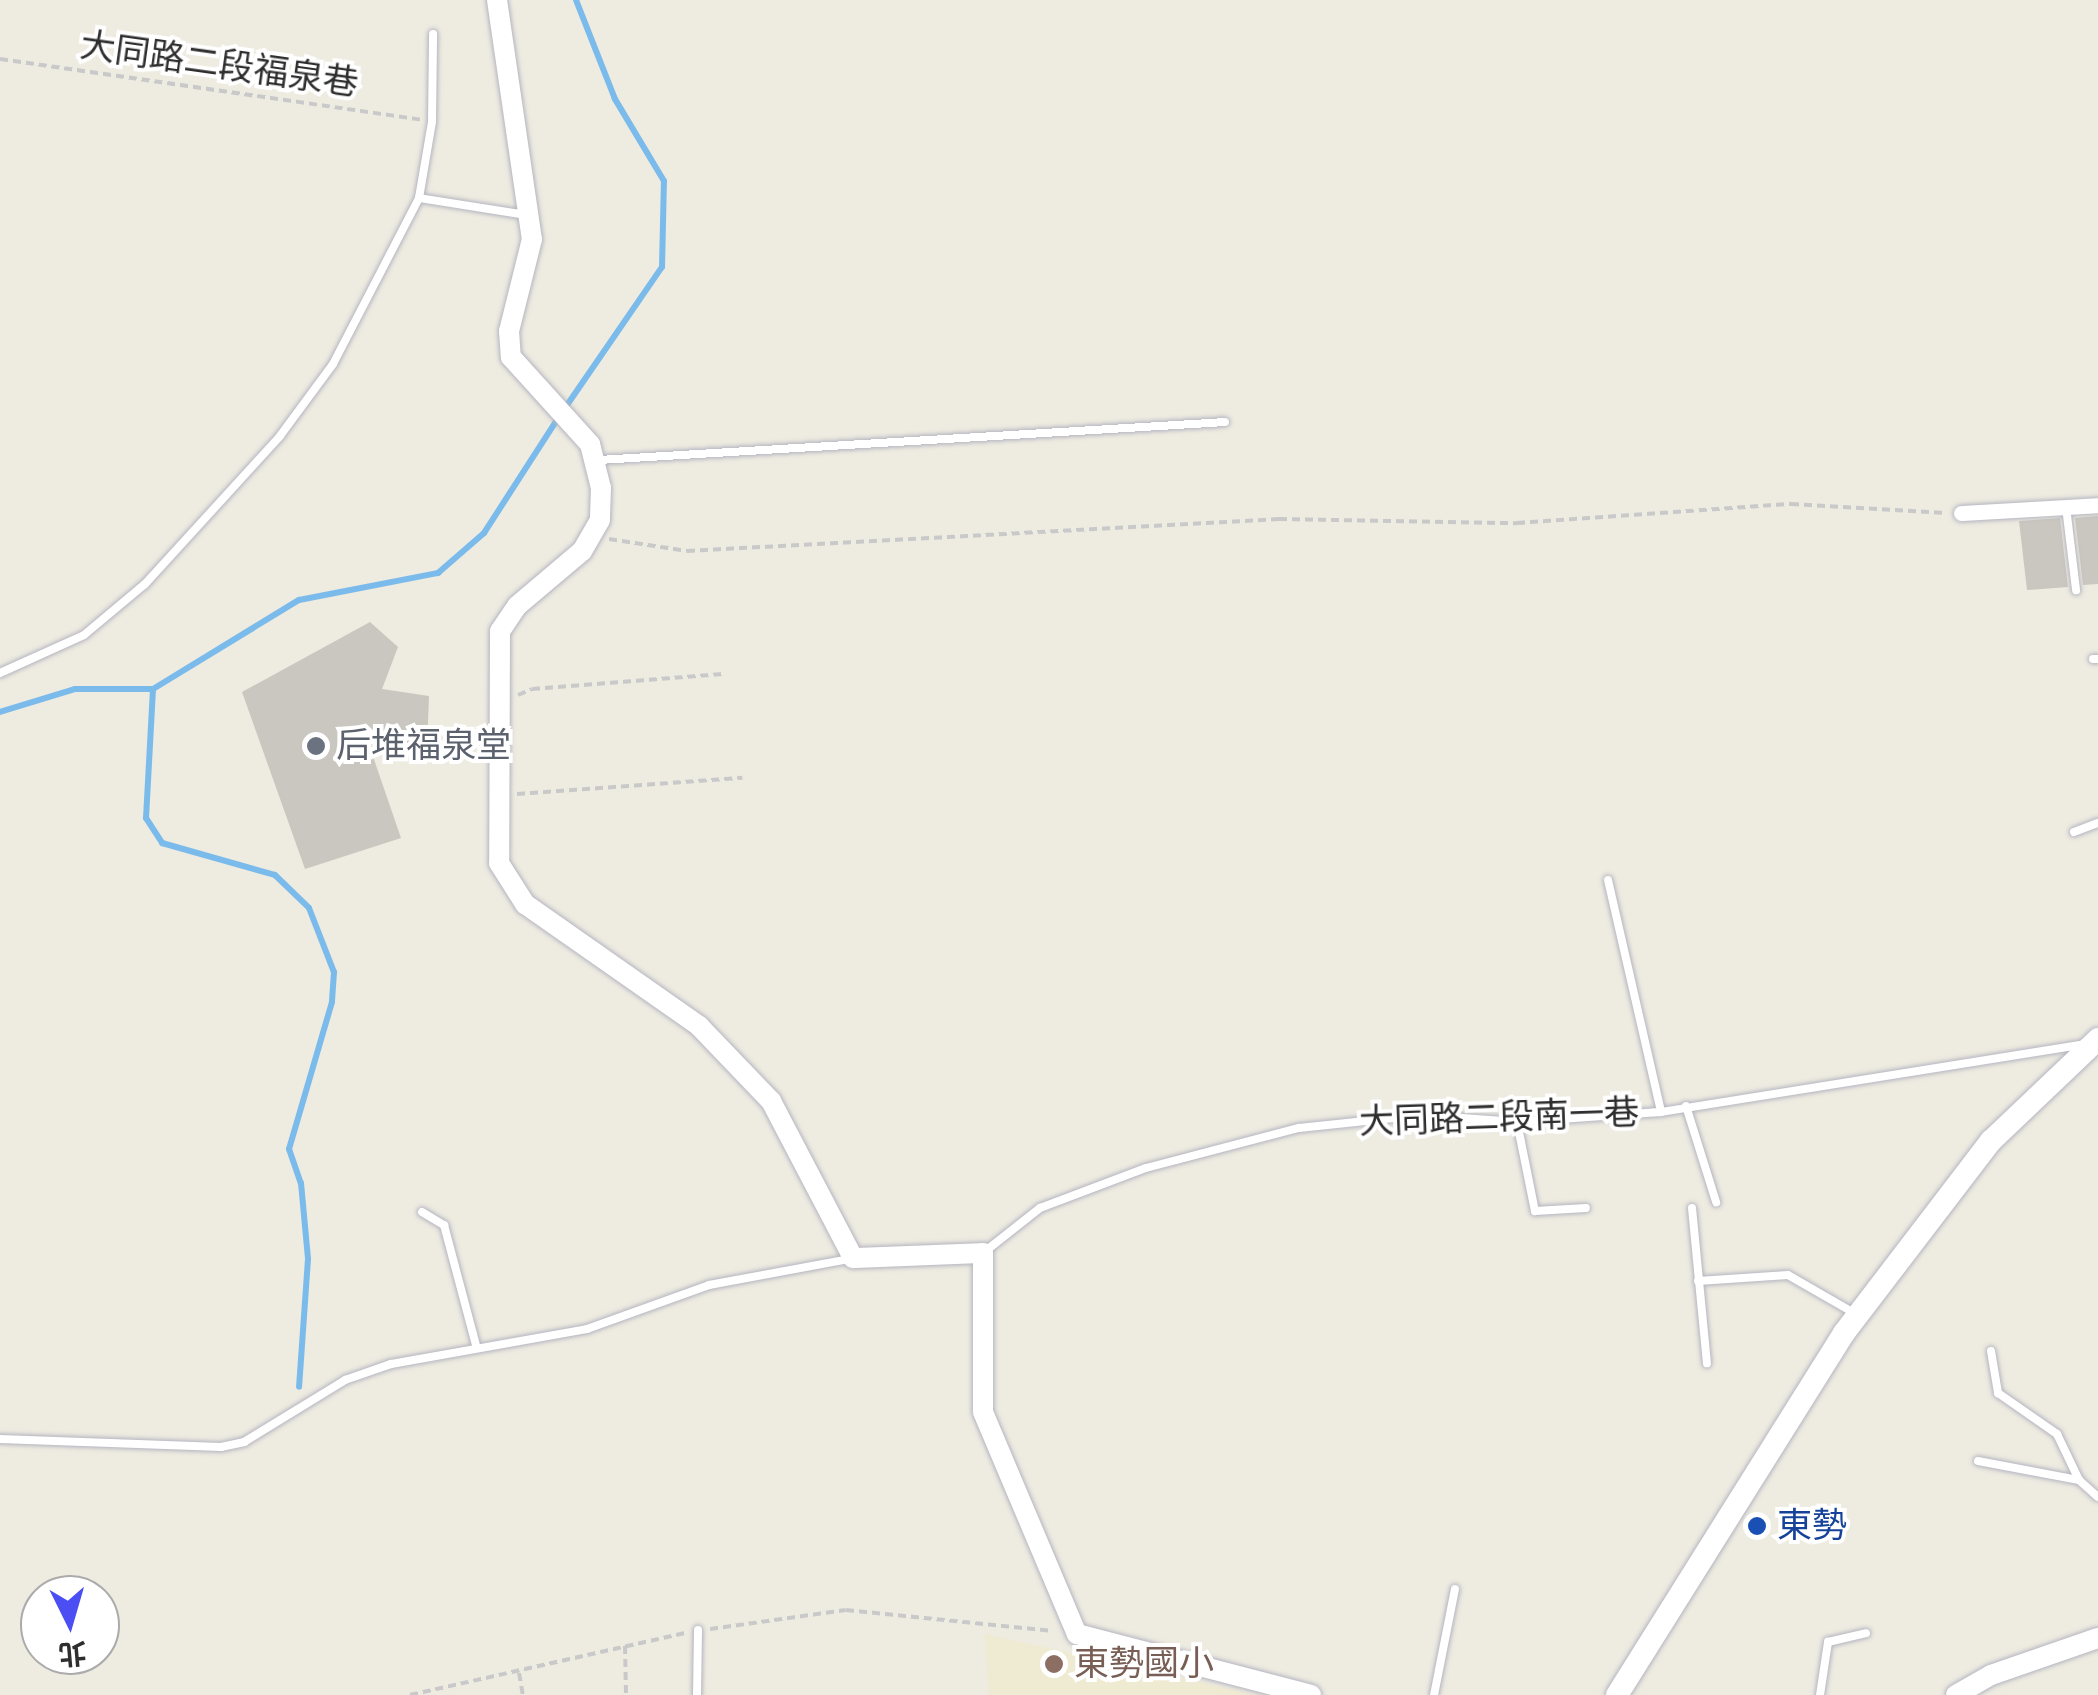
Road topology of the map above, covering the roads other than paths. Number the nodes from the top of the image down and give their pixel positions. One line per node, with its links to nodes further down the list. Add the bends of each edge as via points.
1 (496, 0): 4 (street)
2 (433, 34): 3 (lane, via 432,122)
3 (420, 198): 4 (lane); 11 (lane, via 332,364 210,518 84,635)
4 (530, 216): 6 (street, via 532,239 509,331 511,357)
5 (1225, 422): 6 (lane)
6 (599, 460): 24 (street, via 600,520 500,631 499,863 525,904 699,1026 771,1101)
7 (2098, 504): 8 (street)
8 (2066, 507): 9 (street); 10 (lane)
9 (1961, 514)
10 (2076, 590)
11 (0, 673)
12 (2098, 823): 13 (lane)
13 (2074, 832)
14 (1608, 880): 17 (lane)
15 (2097, 1041): 16 (lane, 大同路二段南一巷, via 1966,1067); 26 (main road, via 1991,1141)
16 (1686, 1106): 17 (lane, 大同路二段南一巷); 19 (lane)
17 (1661, 1112): 18 (lane, 大同路二段南一巷)
18 (1517, 1122): 20 (lane, via 1535,1211); 23 (lane, 大同路二段南一巷, via 1422,1115 1299,1128 1040,1208)
19 (1716, 1202)
20 (1586, 1208)
21 (1692, 1208): 25 (lane)
22 (422, 1212): 27 (lane, via 444,1225)
23 (984, 1253): 24 (street); 39 (street, via 983,1412 1077,1634)
24 (853, 1258): 27 (lane, via 709,1284 587,1329)
25 (1698, 1281): 26 (lane, via 1788,1276); 29 (lane)
26 (1857, 1315): 41 (main road)
27 (476, 1345): 30 (lane, via 345,1380 244,1442 221,1447)
28 (1990, 1351): 32 (lane, via 1998,1394 2057,1434)
29 (1707, 1363)
30 (0, 1439)
31 (1978, 1461): 32 (lane)
32 (2079, 1480): 33 (lane)
33 (2098, 1497)
34 (1455, 1589): 40 (lane)
35 (698, 1630): 38 (lane)
36 (1866, 1633): 42 (lane, via 1828,1642)
37 (2098, 1638): 43 (street, via 1991,1675)
38 (698, 1695)
39 (1310, 1695)
40 (1434, 1695)
41 (1617, 1695)
42 (1820, 1695)
43 (1956, 1695)

